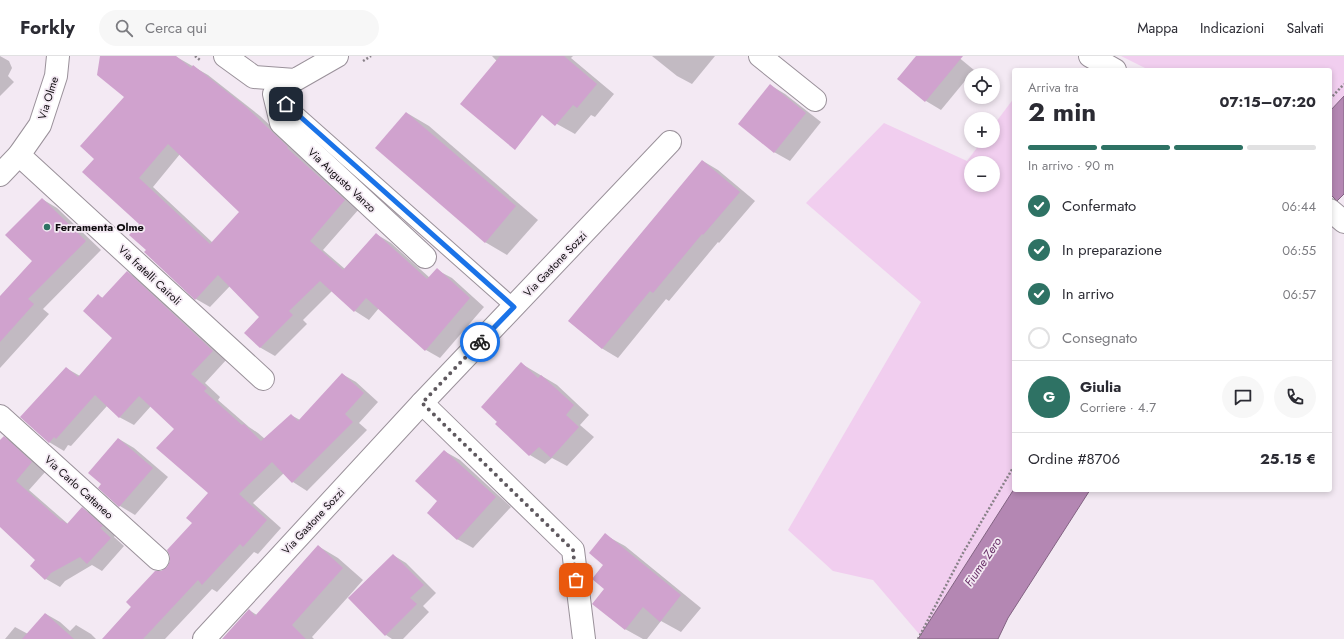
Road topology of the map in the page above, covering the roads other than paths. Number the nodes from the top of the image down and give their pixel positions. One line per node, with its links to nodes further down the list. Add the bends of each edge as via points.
1 (58, 56): 11 (street, Via Olme, via 56,76 40,125)
2 (225, 56): 7 (street, Via Augusto Vanzo)
3 (337, 56): 7 (street, via 295,80)
4 (760, 56): 9 (street)
5 (1090, 56): 6 (street)
6 (1111, 68)
7 (254, 78): 8 (lane, Via Augusto Vanzo)
8 (274, 94): 13 (street, Via Augusto Vanzo, via 281,123); 14 (lane, Via Augusto Vanzo)
9 (816, 100)
10 (670, 142): 14 (street, Via Gastone Sozzi)
11 (19, 155): 12 (street, Via Olme); 15 (street, Via fratelli Cairoli)
12 (0, 175)
13 (425, 257)
14 (514, 307): 16 (street, Via Gastone Sozzi)
15 (263, 379)
16 (422, 403): 19 (street, Via Gastone Sozzi); 20 (street, via 573,550)
17 (0, 416): 18 (street, Via Carlo Cattaneo)
18 (158, 559)
19 (204, 639)
20 (584, 639)

